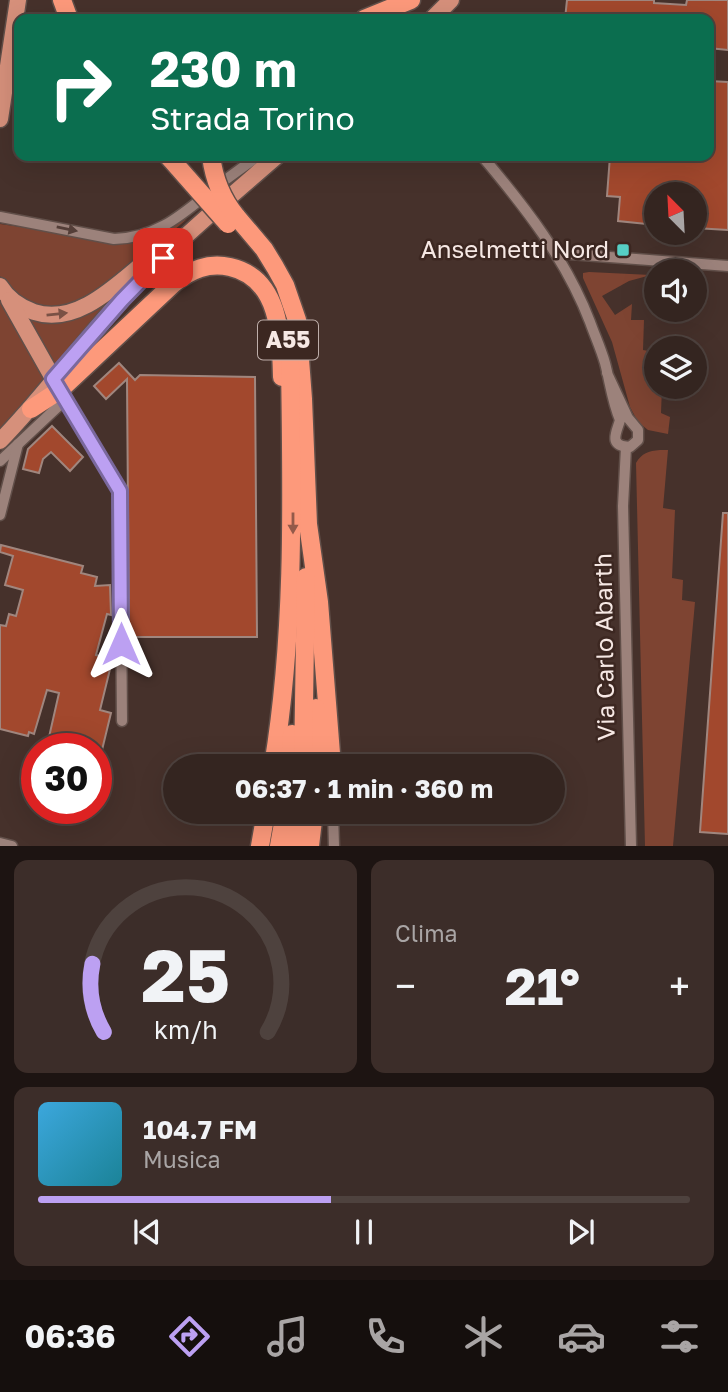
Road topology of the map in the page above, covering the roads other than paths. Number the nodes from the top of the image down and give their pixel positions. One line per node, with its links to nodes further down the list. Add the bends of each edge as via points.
1 (411, 0): 3 (highway)
2 (451, 0): 4 (main road)
3 (376, 14)
4 (437, 14)
5 (14, 26): 6 (main road)
6 (0, 119)
7 (174, 161): 13 (highway, bridge)
8 (212, 161): 13 (highway, bridge)
9 (250, 161): 12 (street, one-way to 9, via 114,239 145,235 178,218)
10 (271, 161): 14 (main road)
11 (486, 161): 15 (street, Via Carlo Abarth)
12 (0, 218)
13 (232, 220): 25 (highway, A55, via 275,291 284,318); 27 (highway, A55, via 264,249 285,285 297,320)
14 (195, 227): 17 (main road, one-way to 14, via 26,309 46,316 75,312); 18 (main road, via 122,300)
15 (557, 253): 16 (street); 20 (street, Via Carlo Abarth, via 590,320)
16 (728, 266)
17 (4, 292): 18 (main road)
18 (60, 389): 19 (highway); 22 (street); 25 (highway, via 188,273 214,265 240,270 261,285 277,318); 30 (street, via 120,491)
19 (31, 409): 21 (main road)
20 (625, 424): 23 (street, Via Carlo Abarth, via 615,432 616,440); 23 (street, Via Carlo Abarth, via 636,426 639,437)
21 (0, 441)
22 (19, 443): 24 (street); 26 (street)
23 (626, 447): 48 (street, Via Carlo Abarth, via 623,506)
24 (0, 461)
25 (292, 472): 28 (highway, A55, one-way to 28)
26 (0, 515)
27 (308, 524): 29 (highway); 33 (highway, A55)
28 (292, 573): 31 (highway); 32 (highway, A55)
29 (315, 586): 34 (highway); 35 (highway)
30 (121, 721)
31 (275, 754)
32 (290, 754)
33 (303, 754)
34 (316, 754)
35 (331, 754)
36 (264, 824): 43 (highway)
37 (283, 824): 44 (highway)
38 (297, 824): 45 (highway)
39 (313, 824): 46 (highway)
40 (333, 824): 47 (street)
41 (0, 843): 42 (street)
42 (12, 846)
43 (260, 846)
44 (279, 846)
45 (293, 846)
46 (310, 846)
47 (334, 846)
48 (631, 846)

